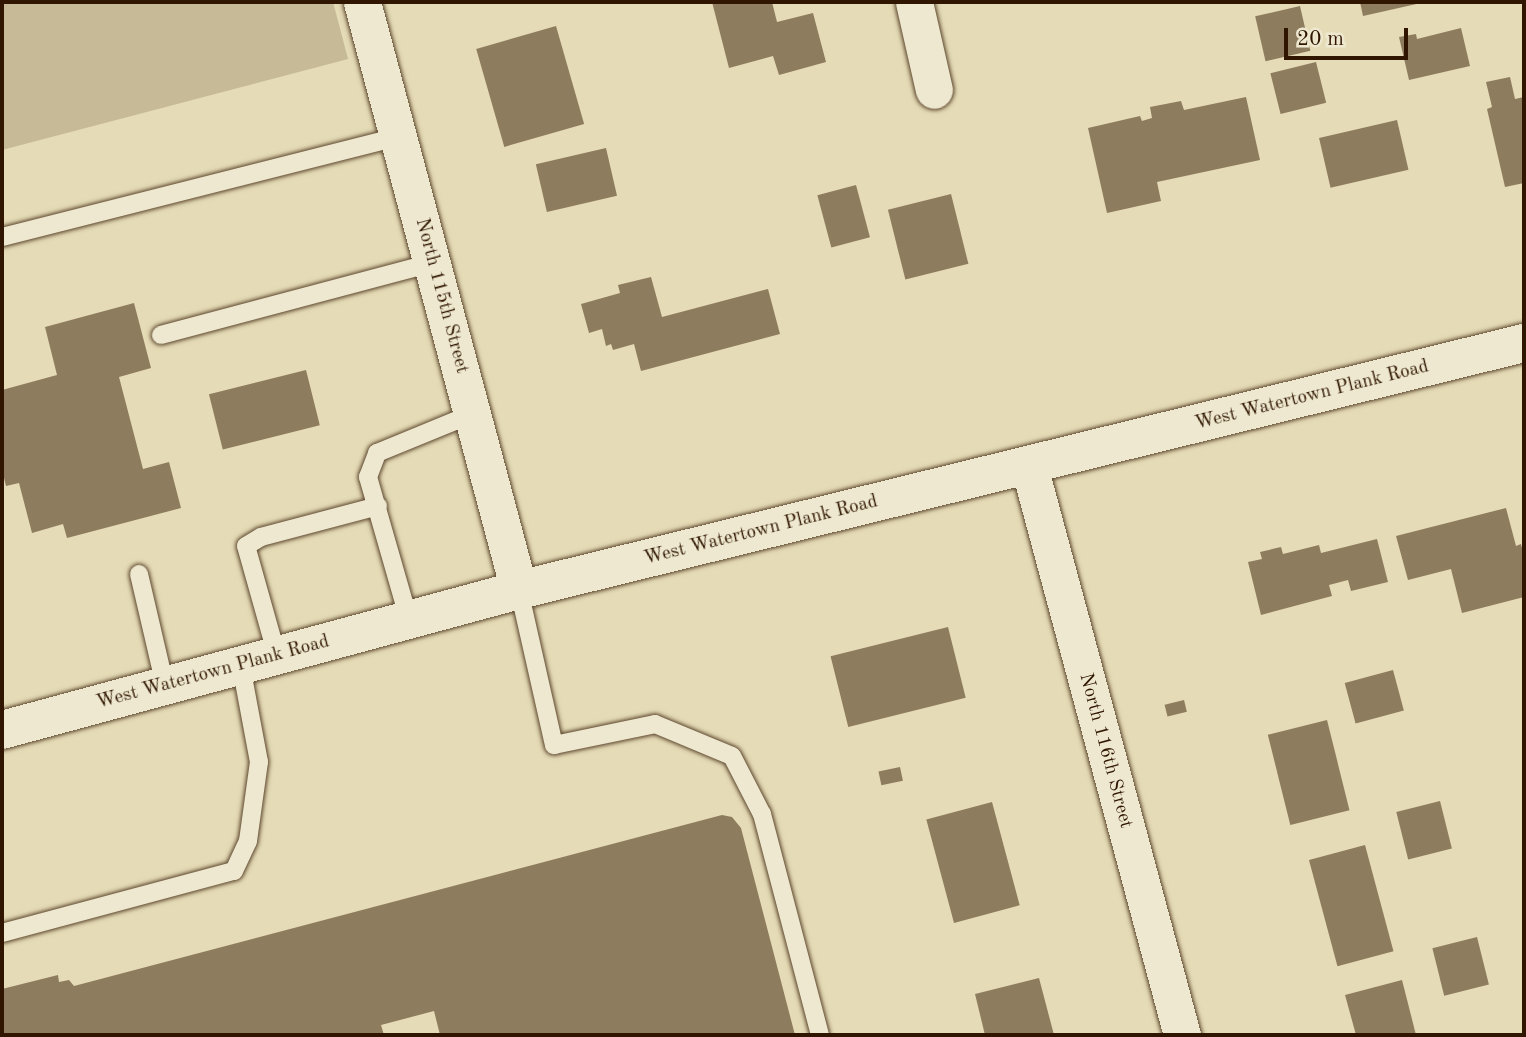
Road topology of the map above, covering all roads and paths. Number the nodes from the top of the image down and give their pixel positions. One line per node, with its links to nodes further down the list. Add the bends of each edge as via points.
1 (362, 2): 4 (street, North 115th Street)
2 (914, 2): 3 (street)
3 (934, 90)
4 (398, 137): 5 (lane); 6 (street, North 115th Street)
5 (2, 237)
6 (432, 263): 7 (lane); 9 (street, North 115th Street)
7 (161, 335)
8 (1524, 343): 10 (street, West Watertown Plank Road)
9 (472, 414): 11 (lane, via 377,453 368,477); 13 (street, North 115th Street)
10 (1029, 466): 13 (street, West Watertown Plank Road); 21 (street, North 116th Street)
11 (378, 506): 14 (lane); 15 (lane, via 261,537 246,546)
12 (139, 574): 17 (lane)
13 (519, 590): 14 (street, West Watertown Plank Road); 20 (lane, via 554,745 655,724 732,757 762,814)
14 (409, 620): 15 (street, West Watertown Plank Road)
15 (278, 656): 16 (street, West Watertown Plank Road)
16 (241, 666): 17 (street, West Watertown Plank Road); 19 (lane, via 259,762 251,828 234,871)
17 (165, 686): 18 (street, West Watertown Plank Road)
18 (2, 730)
19 (2, 933)
20 (820, 1035)
21 (1182, 1035)

